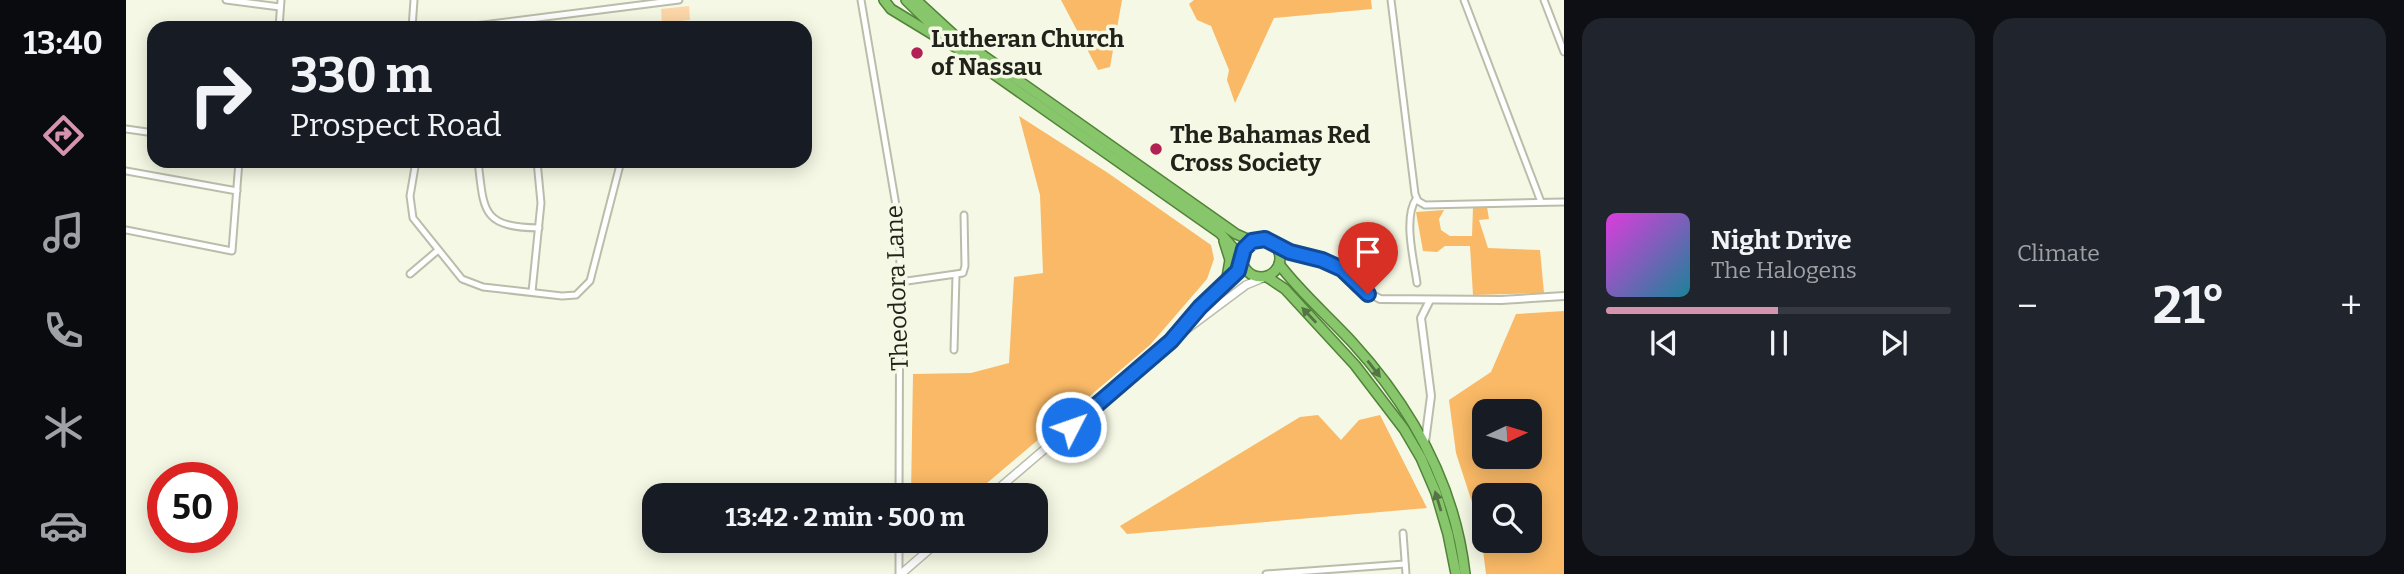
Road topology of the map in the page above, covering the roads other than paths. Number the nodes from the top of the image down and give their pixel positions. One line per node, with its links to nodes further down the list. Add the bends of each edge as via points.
1 (226, 0): 11 (street)
2 (414, 0): 13 (street)
3 (679, 0): 14 (street)
4 (861, 0): 42 (street, Theodora Lane, via 897,211)
5 (884, 0): 15 (highway, via 891,9)
6 (906, 0): 15 (highway)
7 (916, 0): 33 (highway, via 954,35 1225,227)
8 (1391, 0): 26 (street)
9 (1465, 0): 27 (street)
10 (1544, 0): 16 (street)
11 (281, 3): 12 (street)
12 (279, 21)
13 (412, 21)
14 (536, 21)
15 (951, 44): 32 (highway)
16 (1564, 52)
17 (126, 129): 18 (street)
18 (147, 132)
19 (239, 168): 25 (street)
20 (415, 168): 35 (street, via 410,211)
21 (479, 168): 30 (street, via 487,213 504,224)
22 (538, 168): 30 (street)
23 (619, 168): 45 (street, via 589,283 569,296)
24 (126, 171): 25 (street)
25 (237, 191): 31 (street, via 232,250)
26 (1416, 199): 27 (street, via 1424,205); 44 (street, via 1410,218)
27 (1541, 202): 28 (street)
28 (1564, 202)
29 (964, 215): 40 (street, via 965,266 963,273)
30 (539, 228): 45 (street)
31 (126, 230)
32 (1220, 233): 37 (highway); 43 (highway, via 1230,260)
33 (1252, 241): 34 (highway, via 1265,239); 37 (highway, via 1244,248)
34 (1277, 247): 36 (street); 38 (highway)
35 (437, 251): 39 (street); 45 (street, via 469,284)
36 (1290, 252): 38 (street); 47 (street, via 1342,269 1368,294 1380,299)
37 (1242, 260): 41 (highway, via 1250,274); 43 (main road)
38 (1280, 261): 41 (highway, via 1276,271); 50 (highway, one-way to 50, via 1292,281 1365,357)
39 (410, 274)
40 (956, 275): 42 (street); 49 (street)
41 (1265, 277): 48 (main road, via 1246,285); 60 (highway, one-way to 41, via 1436,493 1404,429 1355,365 1285,289)
42 (900, 282): 51 (street, Theodora Lane)
43 (1226, 283): 48 (main road)
44 (1417, 284)
45 (532, 292)
46 (1564, 296): 47 (street)
47 (1430, 300): 50 (street, via 1422,318 1431,396)
48 (1171, 341): 52 (main road)
49 (954, 350)
50 (1425, 442): 61 (highway, via 1448,495)
51 (899, 483)
52 (1005, 483)
53 (1403, 533): 56 (street)
54 (899, 553): 57 (street)
55 (924, 553): 57 (main road)
56 (1405, 564): 58 (street); 59 (street)
57 (900, 574)
58 (1266, 574)
59 (1406, 574)
60 (1456, 574)
61 (1465, 574)

